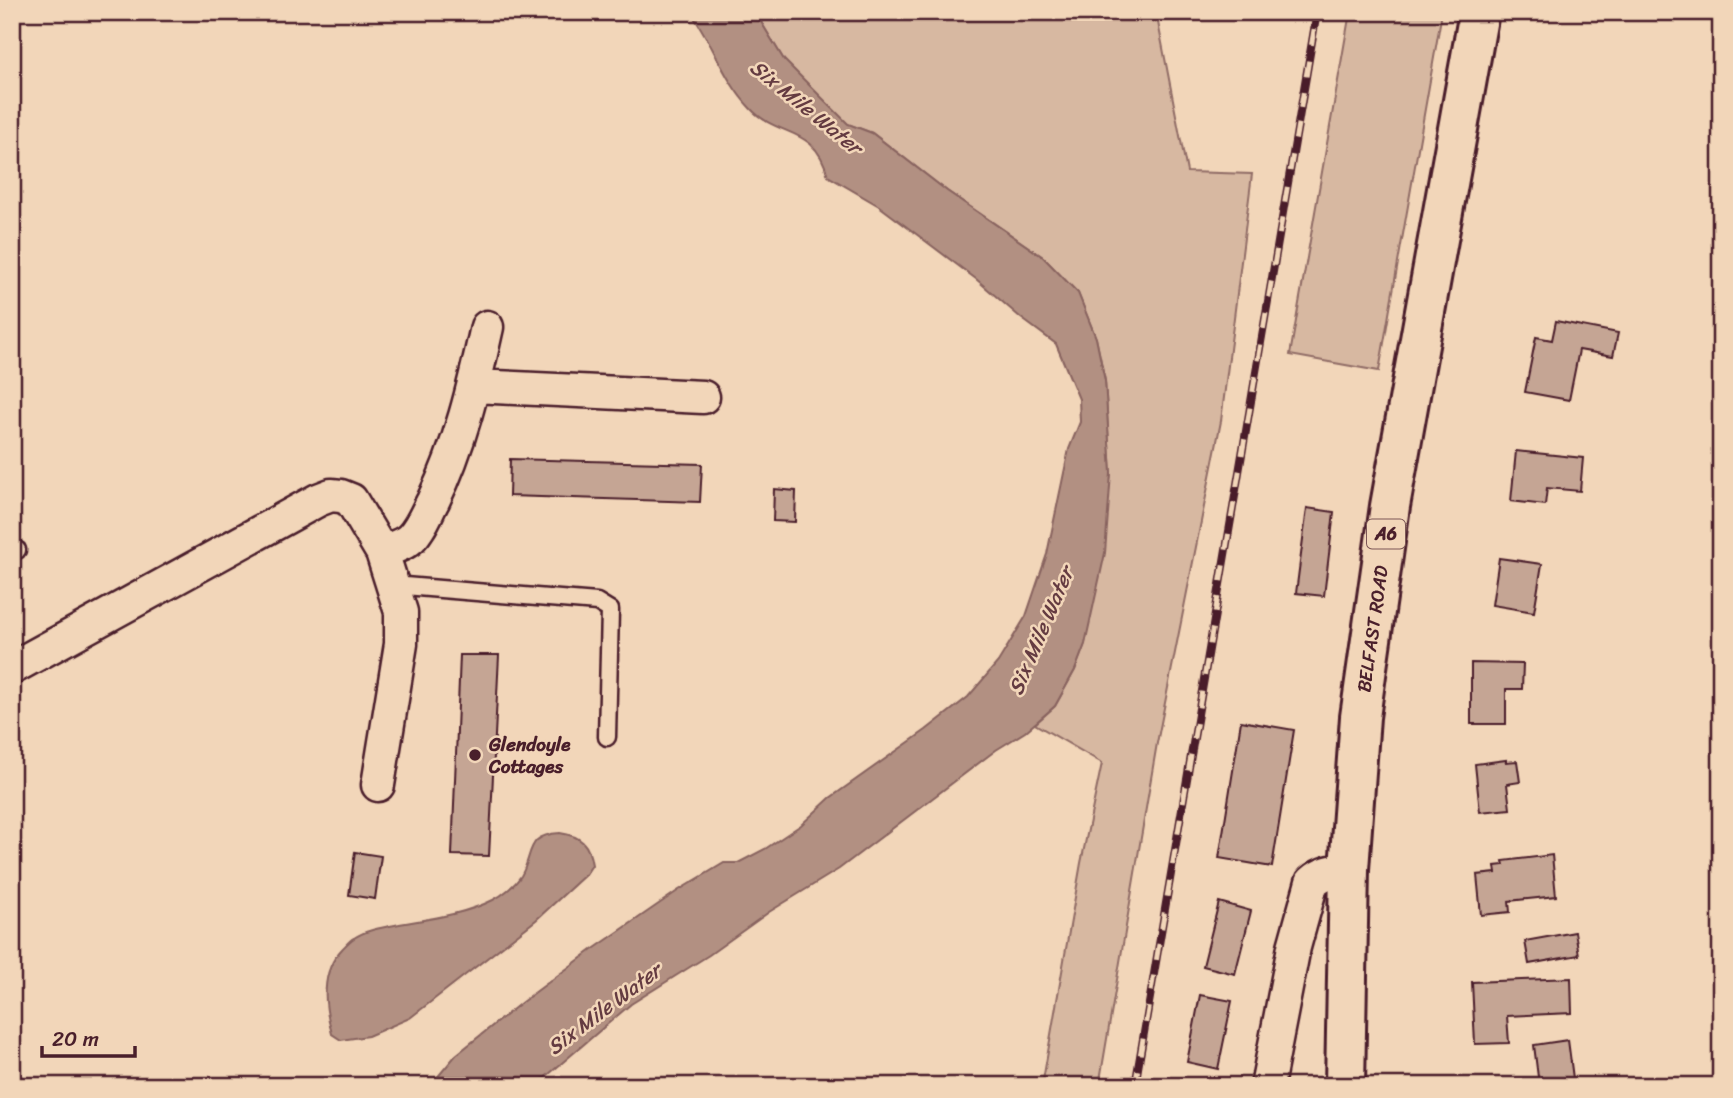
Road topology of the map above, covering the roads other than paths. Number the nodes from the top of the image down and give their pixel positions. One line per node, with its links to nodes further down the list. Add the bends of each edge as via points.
1 (1479, 12): 10 (main road, BELFAST ROAD / A6, via 1375,602 1360,717)
2 (488, 327): 3 (street)
3 (474, 386): 4 (street); 5 (street, via 440,485 419,529 408,541)
4 (703, 397)
5 (382, 552): 6 (street); 7 (street, via 351,500 331,495)
6 (393, 585): 8 (lane, via 597,602 610,610); 9 (street, via 401,612 401,644)
7 (12, 668)
8 (607, 737)
9 (378, 785)
10 (1349, 869): 11 (street, via 1327,872 1311,882); 12 (main road, BELFAST ROAD / A6)
11 (1267, 1086)
12 (1345, 1086)

